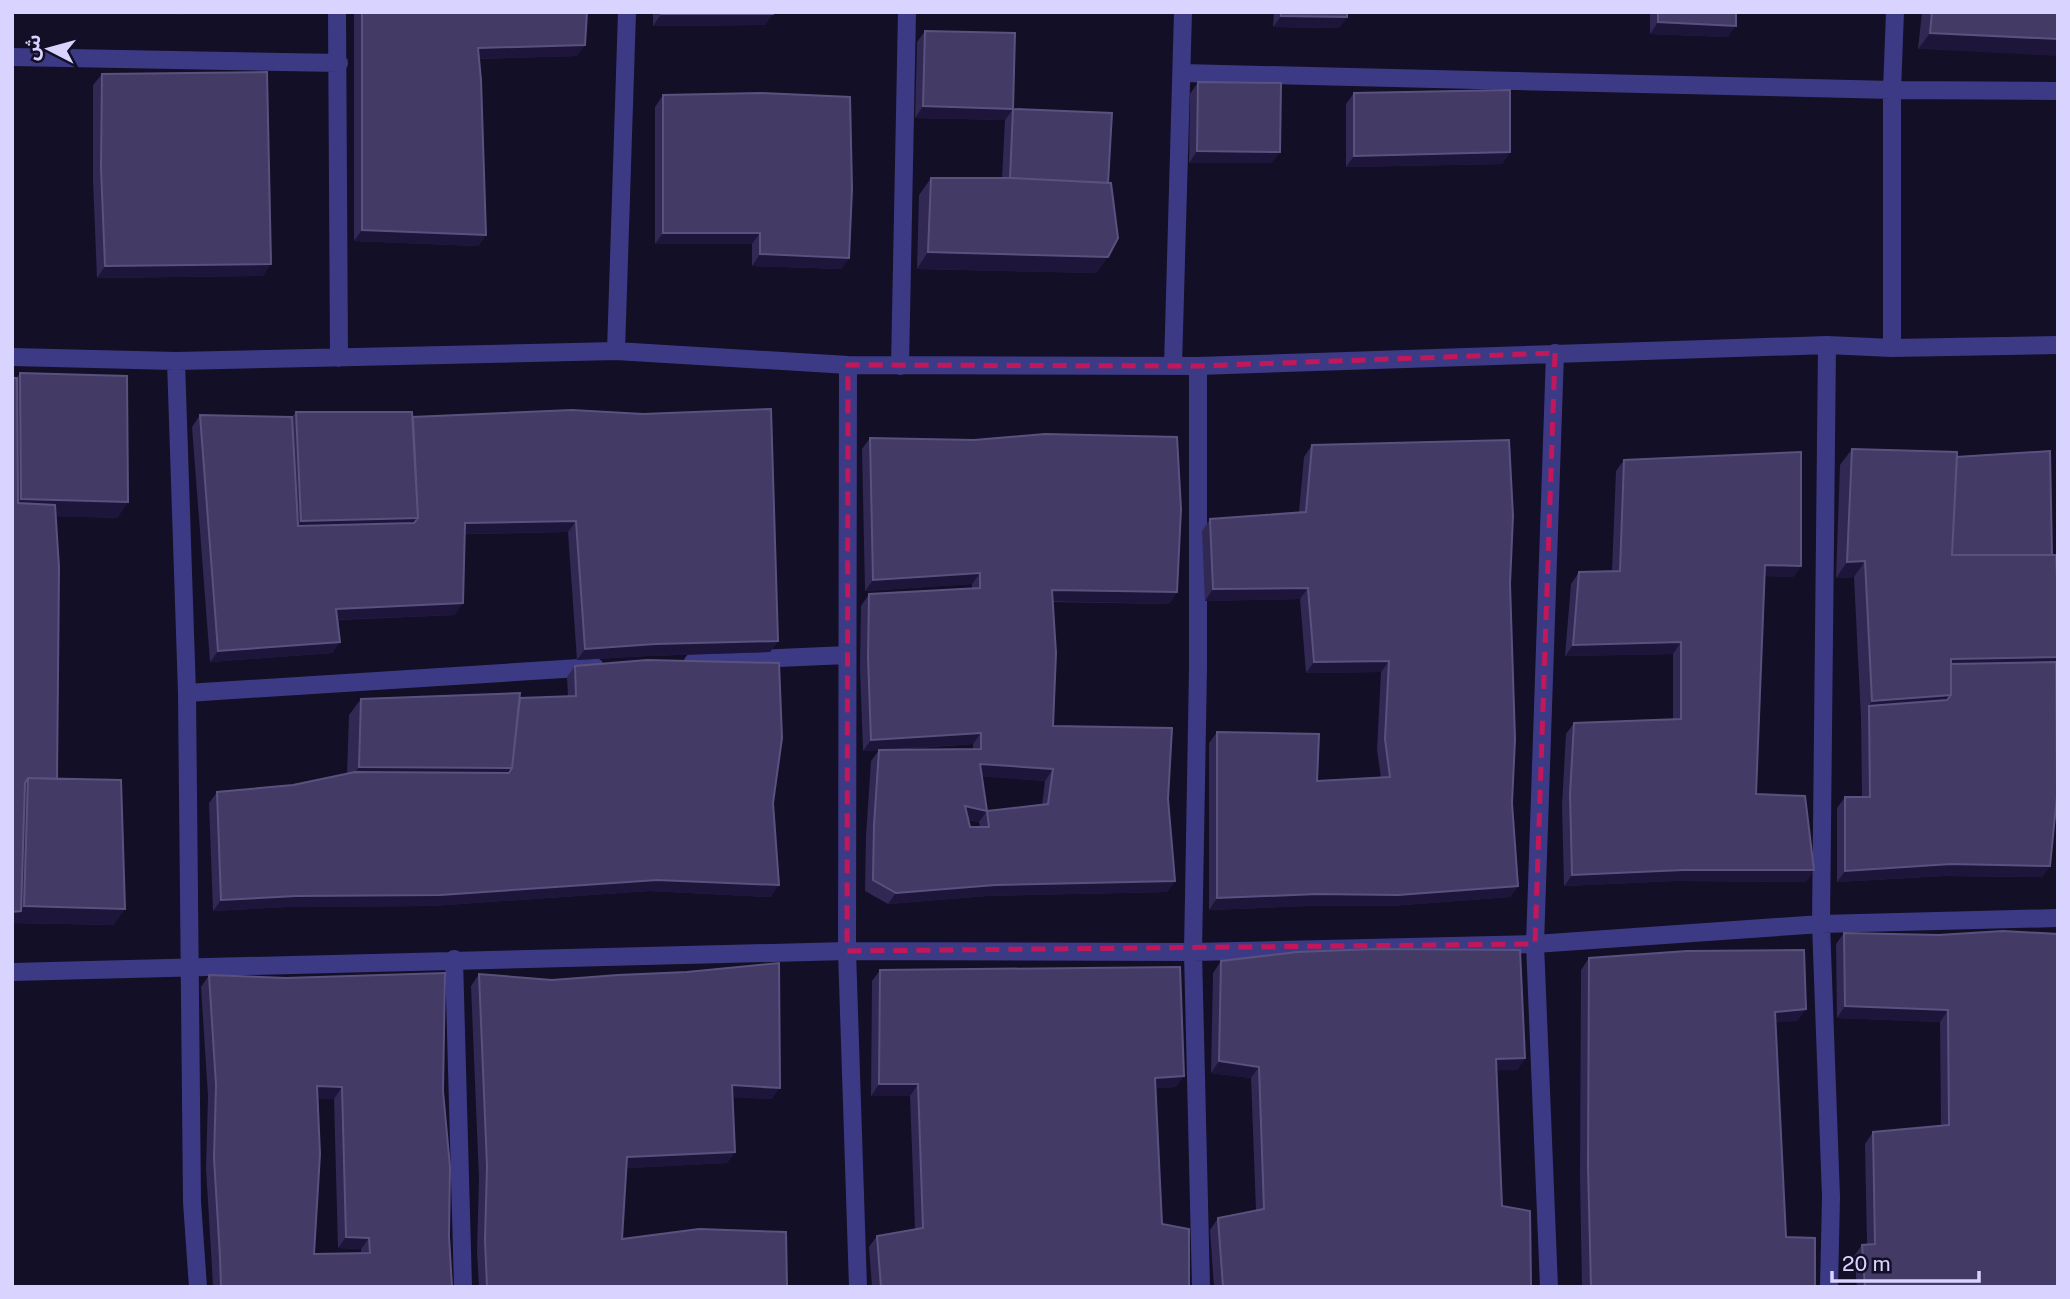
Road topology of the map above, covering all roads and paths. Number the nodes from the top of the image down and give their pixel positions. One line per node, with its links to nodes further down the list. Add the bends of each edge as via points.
1 (337, 12): 7 (street)
2 (627, 12): 14 (street)
3 (907, 12): 20 (street)
4 (1183, 12): 8 (street)
5 (1895, 12): 9 (street)
6 (12, 57): 7 (street)
7 (339, 62): 17 (street)
8 (1182, 73): 9 (street); 21 (street)
9 (1892, 90): 10 (street); 13 (street)
10 (2058, 91)
11 (1826, 345): 13 (street); 15 (street); 28 (street)
12 (2058, 345): 13 (street)
13 (1892, 348)
14 (616, 351): 17 (street); 19 (street)
15 (1555, 353): 22 (street); 29 (street)
16 (12, 357): 18 (street)
17 (339, 358): 18 (street)
18 (176, 360): 26 (street)
19 (848, 365): 20 (street); 23 (street)
20 (900, 366): 21 (street)
21 (1174, 366): 22 (street)
22 (1198, 366): 31 (street)
23 (847, 655): 24 (street); 30 (street)
24 (681, 663)
25 (612, 666): 26 (street)
26 (187, 693): 33 (street)
27 (2058, 918): 28 (street)
28 (1821, 924): 29 (street); 40 (street, via 1831,1197)
29 (1535, 944): 31 (street); 39 (street)
30 (847, 951): 31 (street); 32 (street); 37 (street)
31 (1193, 952): 38 (street)
32 (454, 959): 33 (street); 36 (street)
33 (190, 967): 34 (street); 35 (street, via 192,1202)
34 (12, 972)
35 (198, 1287)
36 (463, 1287)
37 (858, 1287)
38 (1201, 1287)
39 (1549, 1287)
40 (1829, 1287)

